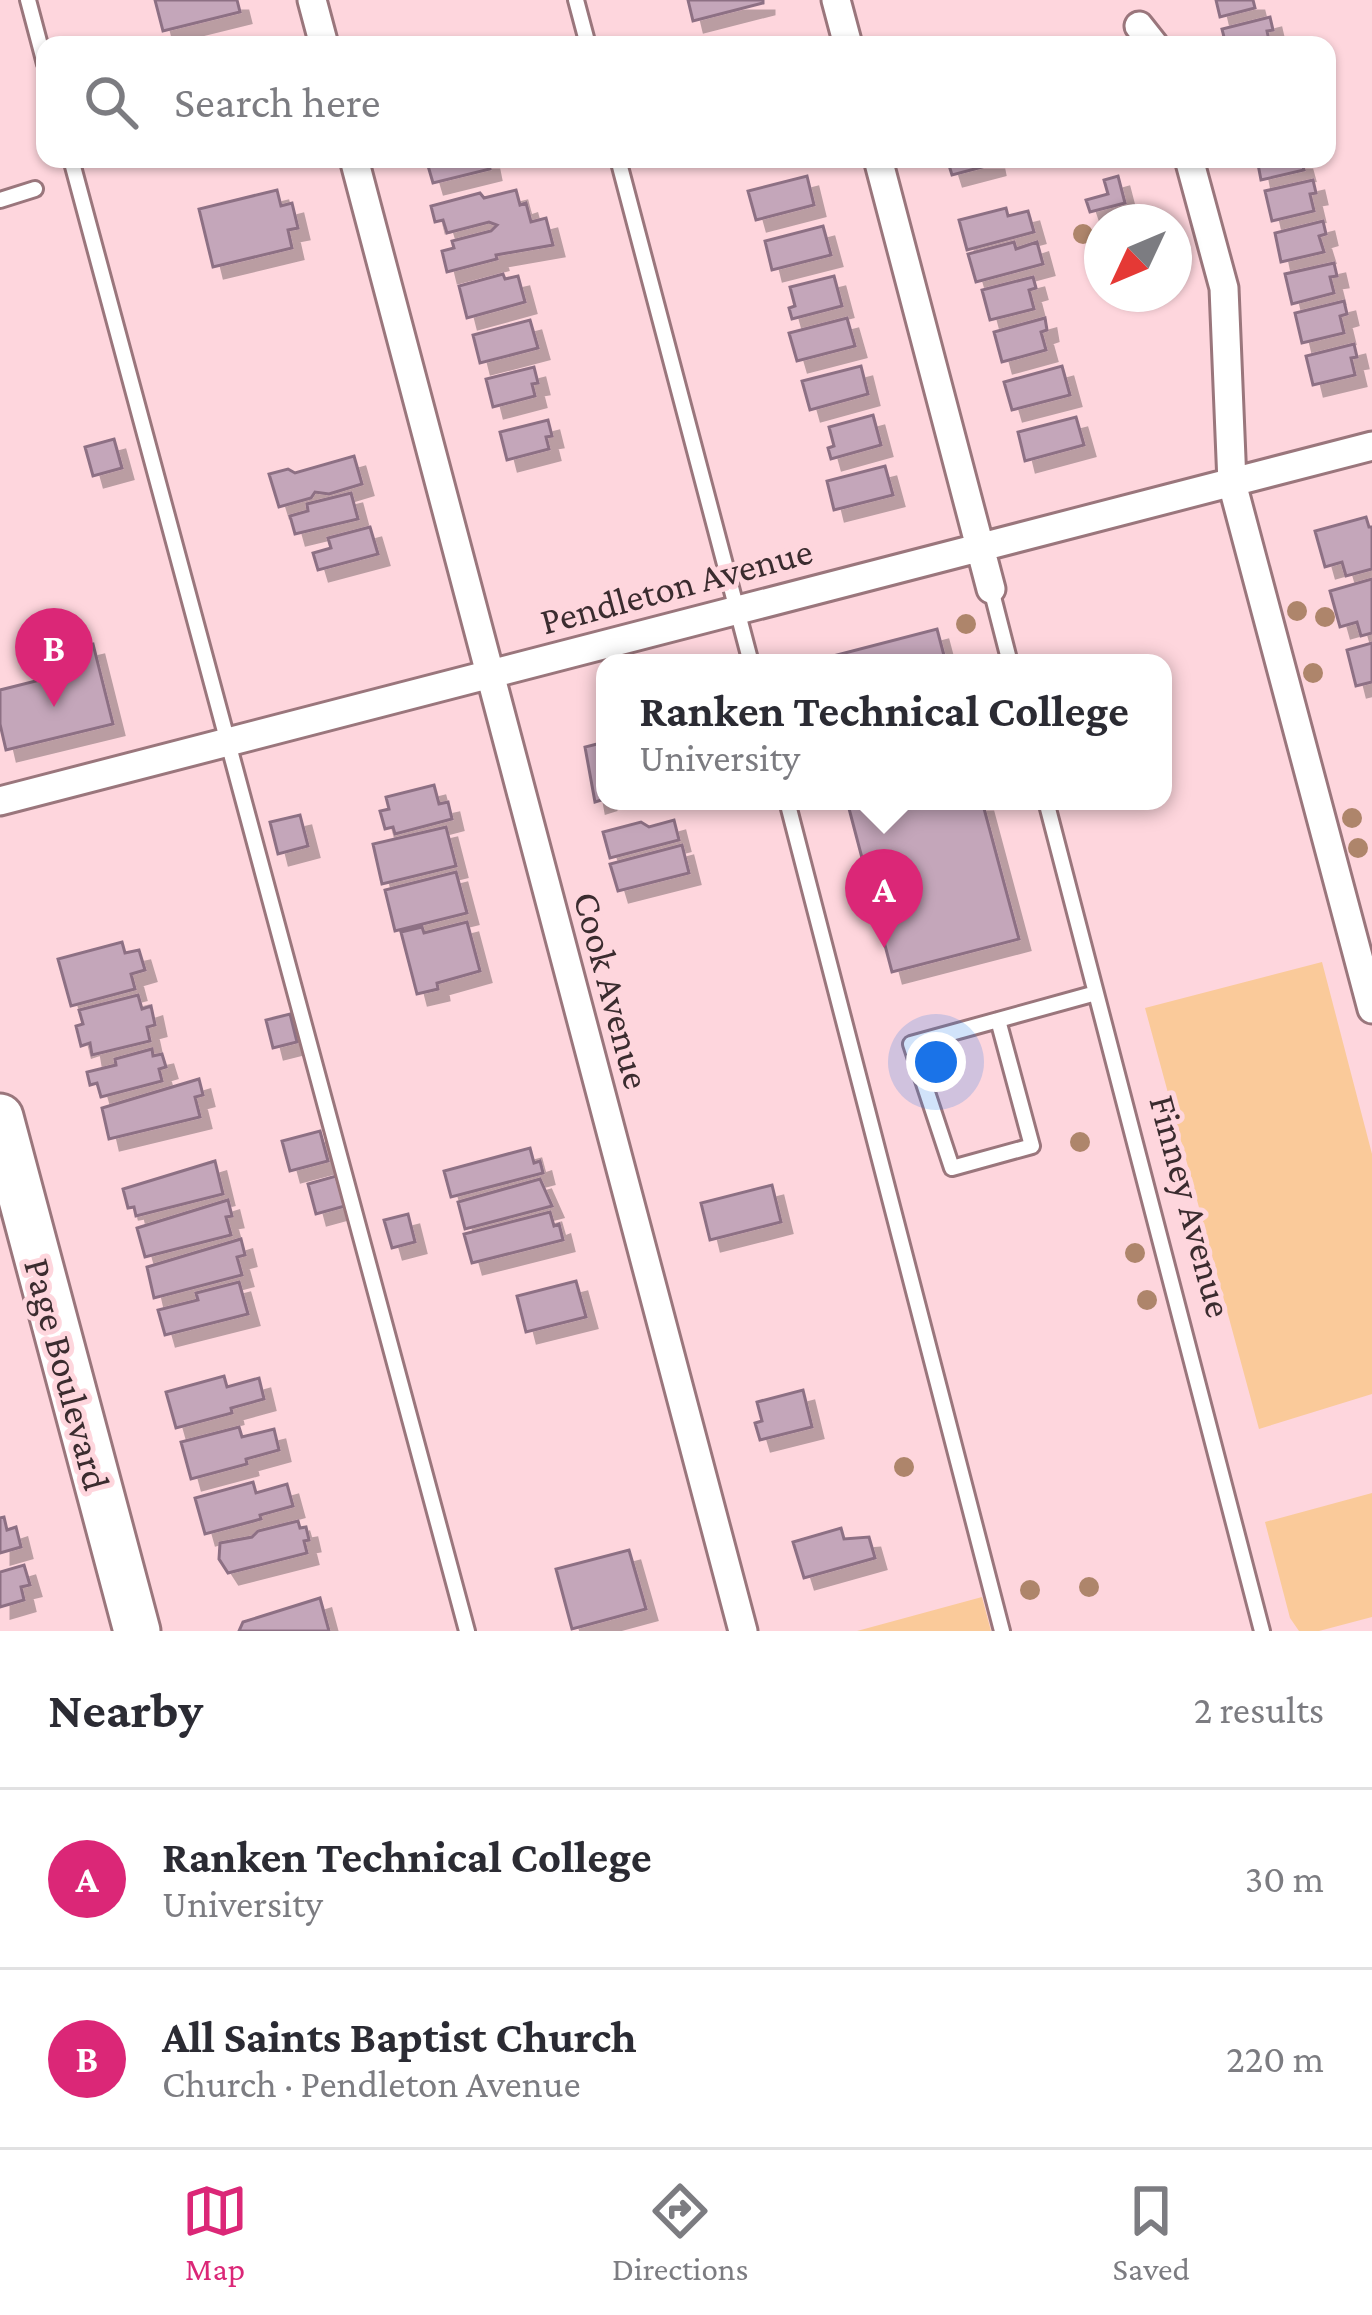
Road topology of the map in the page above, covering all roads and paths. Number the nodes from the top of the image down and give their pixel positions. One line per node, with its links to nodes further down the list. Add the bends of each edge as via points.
1 (28, 0): 5 (lane)
2 (312, 0): 6 (street)
3 (576, 0): 7 (lane)
4 (836, 0): 8 (street)
5 (38, 36)
6 (322, 36)
7 (586, 36)
8 (846, 36)
9 (72, 168): 24 (lane)
10 (356, 168): 23 (street, Cook Avenue)
11 (620, 168): 20 (lane)
12 (880, 168): 18 (street)
13 (1191, 168): 17 (street, via 1224,288)
14 (35, 188): 15 (lane)
15 (0, 200)
16 (1372, 446): 17 (street, Pendleton Avenue)
17 (1232, 483): 18 (street, Pendleton Avenue); 29 (street)
18 (979, 546): 19 (street); 20 (street, Pendleton Avenue)
19 (991, 589): 22 (lane)
20 (737, 610): 21 (lane); 23 (street, Pendleton Avenue)
21 (749, 654)
22 (1008, 654)
23 (490, 675): 24 (street, Pendleton Avenue); 34 (street, Cook Avenue)
24 (227, 741): 25 (street, Pendleton Avenue); 33 (lane)
25 (0, 801)
26 (789, 810): 35 (lane)
27 (1048, 810): 28 (lane, Finney Avenue)
28 (1096, 993): 30 (lane); 36 (lane, Finney Avenue)
29 (1372, 1010)
30 (998, 1020): 30 (lane, via 911,1044 952,1168 1032,1146)
31 (0, 1117): 32 (main road, Page Boulevard)
32 (137, 1631)
33 (467, 1631)
34 (743, 1631)
35 (1002, 1631)
36 (1262, 1631)

